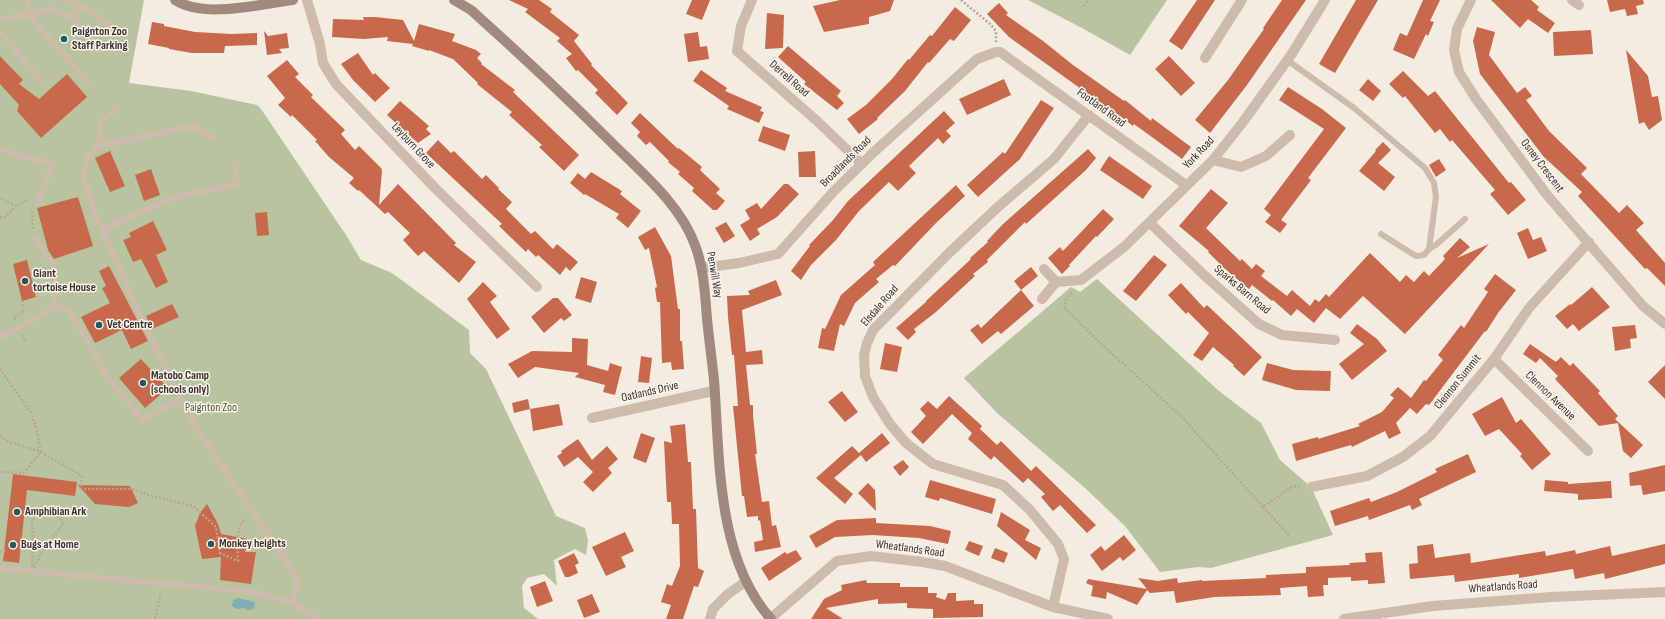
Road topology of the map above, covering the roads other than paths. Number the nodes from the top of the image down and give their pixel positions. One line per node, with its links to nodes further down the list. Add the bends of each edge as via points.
1 (27, 0): 13 (lane)
2 (70, 0): 12 (lane)
3 (175, 0): 11 (street, via 187,6 217,9)
4 (293, 0): 11 (street)
5 (307, 0): 45 (street, Leyburn Grove, via 324,63 336,84 436,189)
6 (454, 0): 42 (street, Penwill Way, via 471,10 531,65 668,201 688,229)
7 (752, 0): 32 (street, Derrell Road, via 741,26 737,51)
8 (1242, 0): 20 (street)
9 (1325, 0): 21 (street, York Road)
10 (1471, 0): 40 (street, Osney Crescent, via 1457,29 1454,50 1459,72 1476,99 1548,195)
11 (266, 2)
12 (79, 4): 14 (lane); 16 (lane)
13 (28, 15): 14 (lane, via 50,9); 15 (lane); 23 (lane)
14 (72, 18): 18 (lane)
15 (0, 19)
16 (108, 24)
17 (0, 32): 22 (lane)
18 (100, 50)
19 (998, 52): 25 (street, Footland Road); 32 (street, Broadlands Road, via 977,59)
20 (1205, 58)
21 (1287, 60): 30 (street, York Road); 41 (lane, via 1354,108 1424,168 1434,183 1436,197)
22 (41, 81)
23 (88, 82)
24 (118, 106): 28 (lane, via 101,122)
25 (1089, 115): 33 (street, Footland Road); 61 (street, Elsdale Road, via 1054,158 977,227 873,330 864,355 866,376 873,397 906,443 933,464 1003,485 1030,510 1058,544 1064,559)
26 (1290, 135): 30 (street, via 1266,156 1241,167)
27 (215, 140): 28 (lane, via 195,126)
28 (99, 146): 37 (lane, via 87,158 83,174 94,212)
29 (0, 148): 34 (lane, via 16,155 53,164)
30 (1213, 160): 33 (street, York Road)
31 (235, 164): 37 (lane, via 237,184 173,198)
32 (862, 164): 42 (street, Broadlands Road, via 834,191 778,254)
33 (1186, 185): 36 (street, York Road)
34 (37, 203)
35 (1465, 219): 41 (lane)
36 (1150, 223): 44 (street, York Road, via 1081,280); 50 (street, Sparks Barn Road, via 1259,324 1282,335)
37 (102, 229): 53 (lane)
38 (1381, 234): 41 (lane, via 1416,256 1424,255)
39 (34, 238): 47 (lane, via 54,266 56,281)
40 (1588, 242): 48 (street, Osney Crescent, via 1643,306); 51 (street, Clennon Summit, via 1528,308)
41 (1429, 250)
42 (702, 268): 52 (street, Penwill Way)
43 (1044, 268): 44 (street)
44 (1056, 282): 46 (street)
45 (537, 287)
46 (1042, 299)
47 (53, 307): 49 (lane); 53 (lane, via 69,310 110,381 143,420)
48 (1665, 324)
49 (0, 337)
50 (1335, 340)
51 (1494, 359): 55 (street, Clennon Avenue); 56 (street, Clennon Summit, via 1430,436 1403,457 1367,476)
52 (713, 391): 54 (street, Oatlands Drive); 58 (street, Penwill Way, via 717,453 727,526)
53 (180, 398): 60 (lane, via 197,429 298,579)
54 (592, 418)
55 (1588, 451)
56 (1311, 487)
57 (0, 568): 60 (lane, via 253,592)
58 (745, 582): 63 (street, via 713,609); 64 (street, Penwill Way)
59 (1665, 592): 66 (street, Wheatlands Road, via 1432,606)
60 (292, 602): 62 (lane)
61 (1053, 607): 64 (street, Wheatlands Road, via 945,566 871,556 837,561); 65 (street, Wheatlands Road)
62 (318, 619)
63 (710, 619)
64 (771, 619)
65 (1108, 619)
66 (1344, 619)

